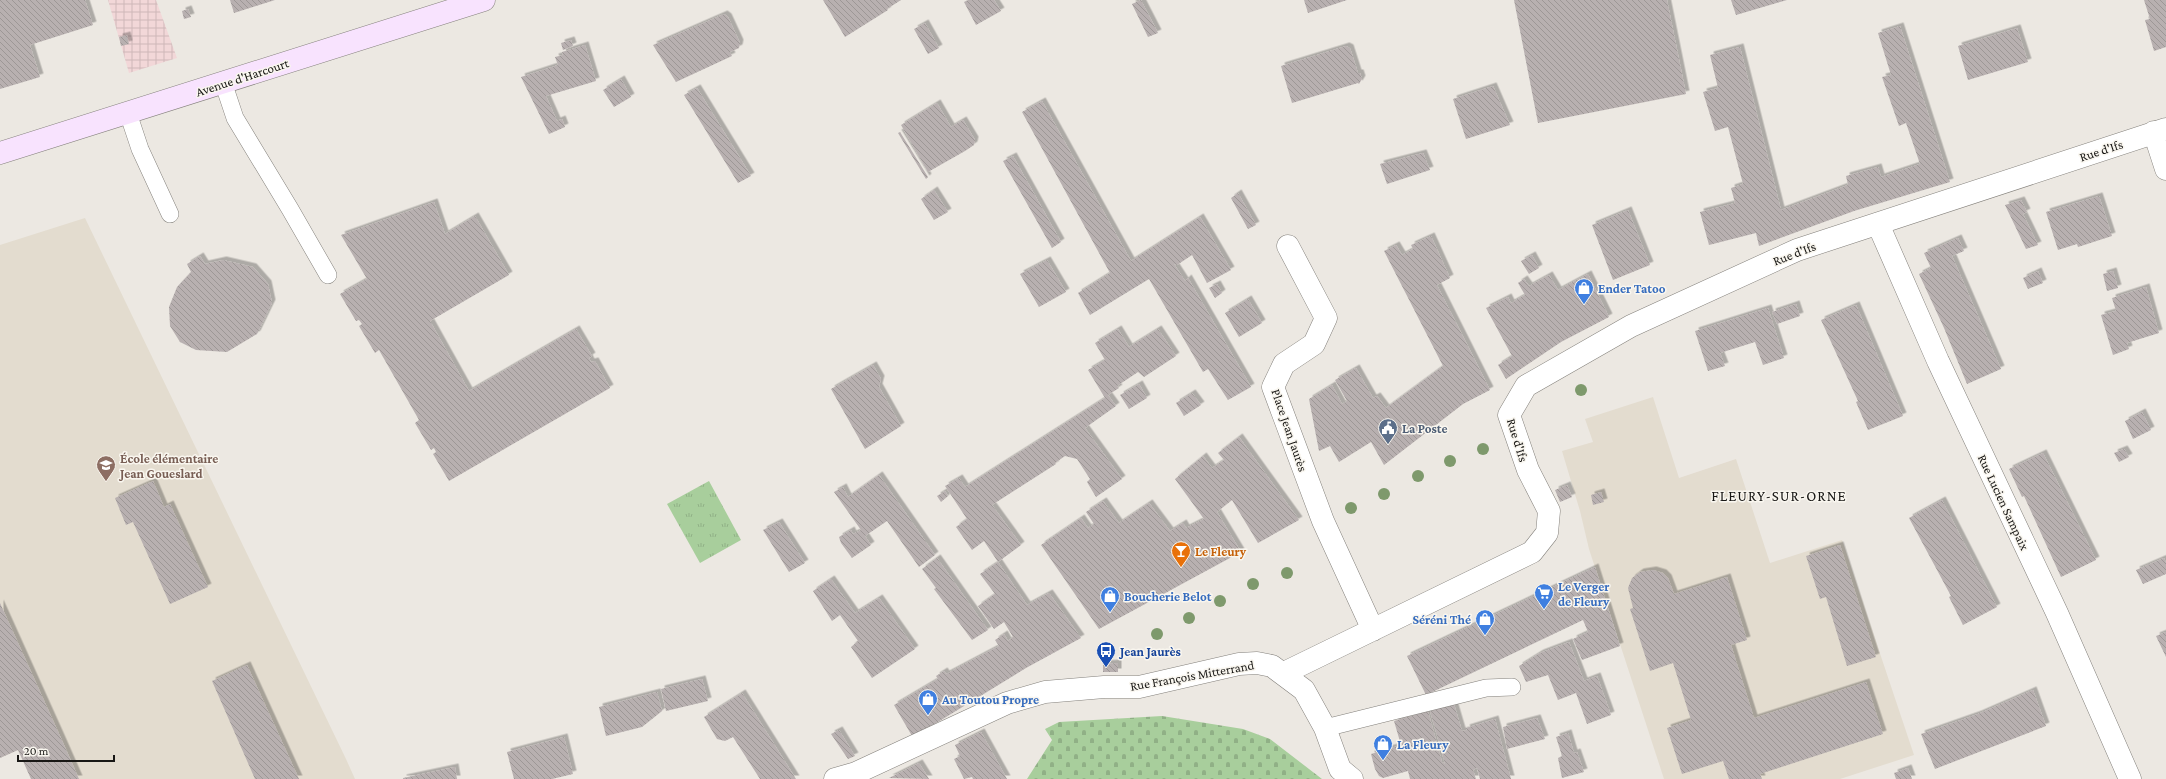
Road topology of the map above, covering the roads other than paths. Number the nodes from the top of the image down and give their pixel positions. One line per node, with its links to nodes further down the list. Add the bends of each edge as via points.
1 (484, 0): 2 (main road, Avenue d'Harcourt)
2 (223, 82): 3 (main road, Avenue d'Harcourt); 10 (lane, via 235,118)
3 (128, 113): 5 (main road, Avenue d'Harcourt); 7 (lane, via 140,149)
4 (2160, 130): 6 (street); 8 (street, Rue d'Ifs)
5 (0, 153)
6 (2166, 169)
7 (170, 214)
8 (1878, 224): 11 (street, Rue d'Ifs, via 1797,250 1646,319 1526,386 1509,415 1528,470 1549,511 1547,533 1532,552); 18 (street, Rue Lucien Sampaix, via 1938,361 2057,613)
9 (1288, 246): 11 (street, Place Jean Jaurès, via 1326,318 1314,344 1284,364 1273,387 1323,521)
10 (328, 275)
11 (1373, 630): 12 (street)
12 (1284, 673): 14 (street, Rue François Mitterrand, via 1304,690); 15 (street, Rue François Mitterrand, via 1272,666 1257,663 1240,664 1139,687 1045,692 1006,703)
13 (1512, 687): 14 (lane, via 1486,688)
14 (1325, 728): 16 (street, Rue François Mitterrand)
15 (859, 776): 17 (street, Rue François Mitterrand)
16 (1344, 776)
17 (835, 779)
18 (2130, 779)

